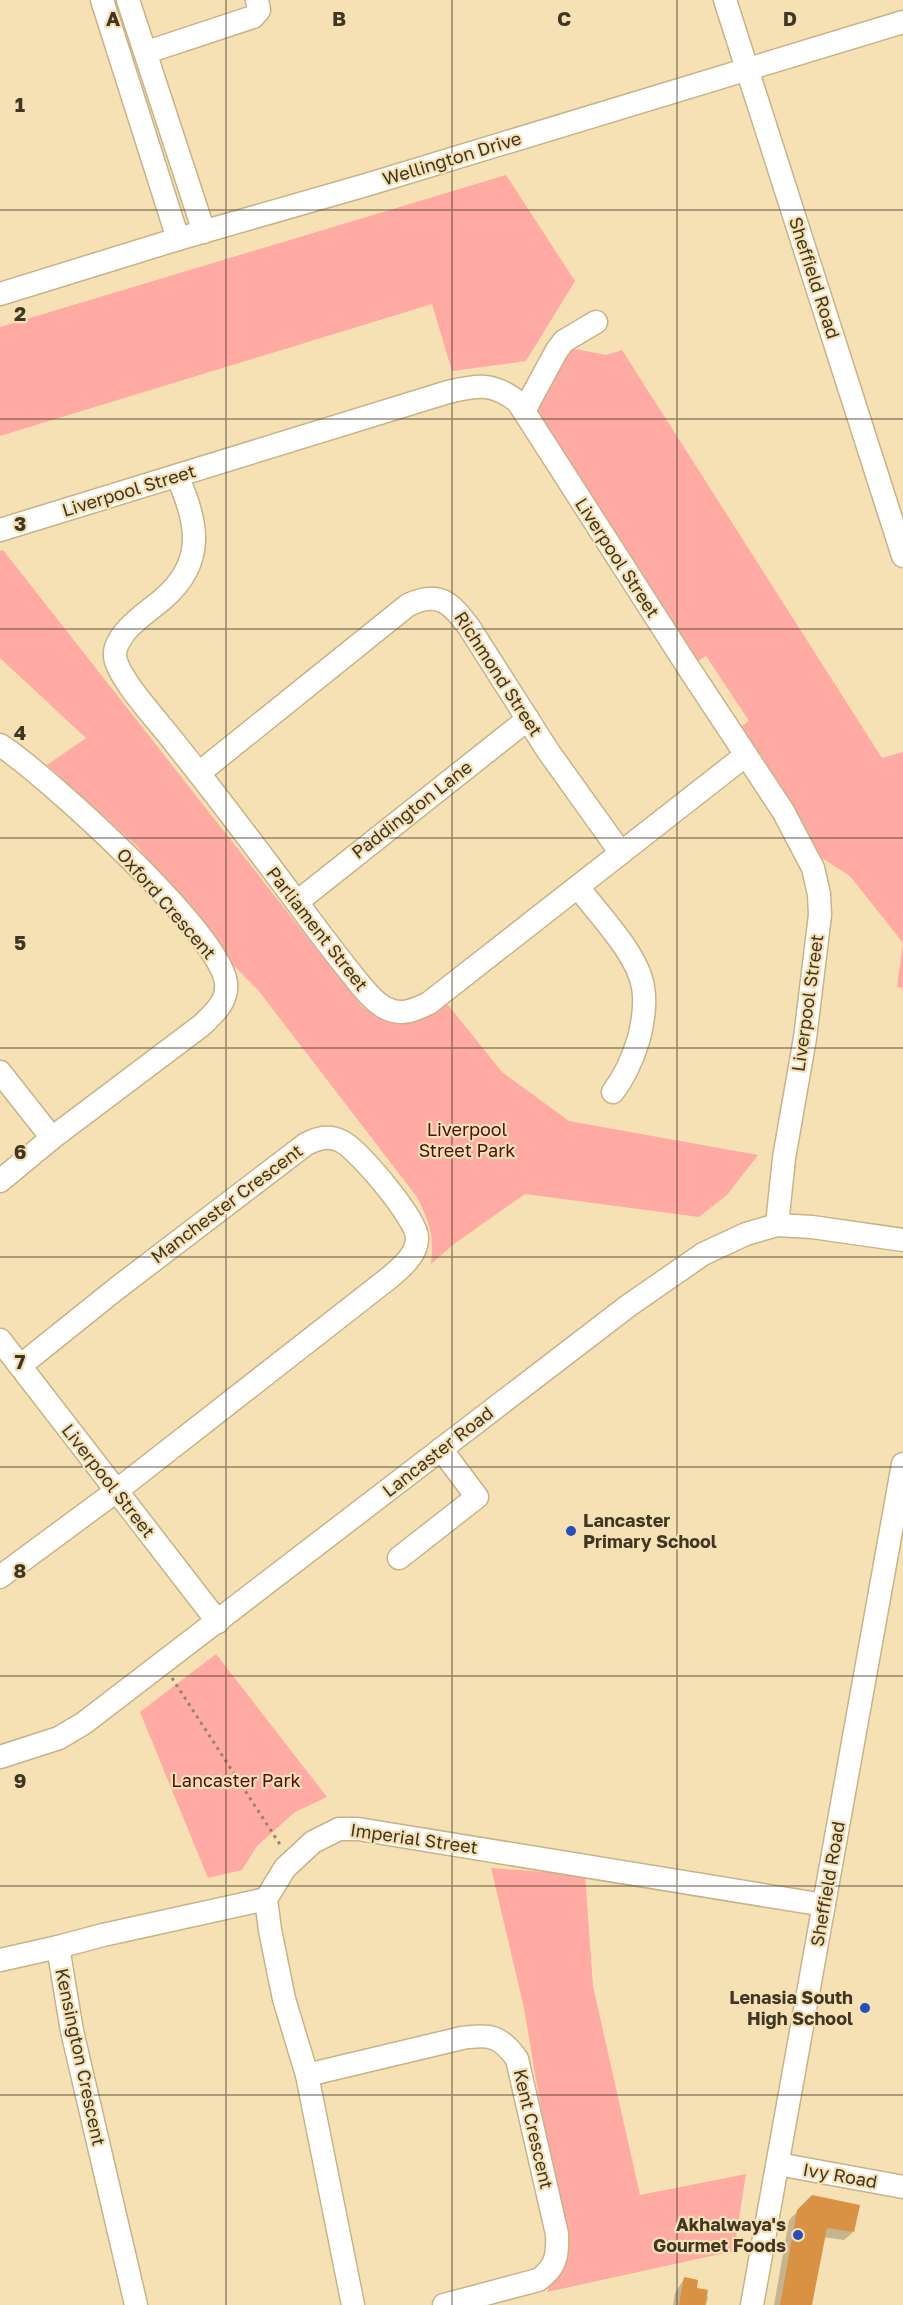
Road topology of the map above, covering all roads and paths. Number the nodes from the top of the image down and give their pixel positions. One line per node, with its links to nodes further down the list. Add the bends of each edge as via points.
1 (102, 0): 8 (street)
2 (128, 0): 6 (street)
3 (257, 0): 6 (street, via 259,10 253,16)
4 (725, 0): 7 (street, Sheffield Road)
5 (903, 22): 7 (street, Wellington Drive)
6 (149, 60): 8 (street); 9 (street)
7 (747, 68): 9 (street, Wellington Drive); 16 (street, Sheffield Road)
8 (127, 77): 10 (street)
9 (204, 232): 10 (street, Wellington Drive)
10 (178, 239): 11 (street, Wellington Drive)
11 (0, 294)
12 (596, 322): 13 (street, via 556,350)
13 (524, 411): 14 (street, Liverpool Street, via 518,402 490,386 461,389); 19 (street, Liverpool Street)
14 (177, 476): 15 (street, Liverpool Street); 20 (street, Parliament Street, via 193,516 190,563 175,588 123,634 115,655 124,677)
15 (0, 530)
16 (903, 556)
17 (528, 719): 20 (street, Richmond Street, via 456,610 443,600 423,599 408,605); 21 (street, Richmond Street); 23 (street, Paddington Lane)
18 (0, 745): 26 (street, Oxford Crescent, via 46,780 143,872 215,957 226,983 221,1005 207,1020)
19 (746, 755): 21 (street, Parliament Street); 28 (street, Liverpool Street, via 799,838 813,867 819,894 820,915 805,1038 784,1158)
20 (199, 773): 23 (street, Parliament Street)
21 (621, 854): 22 (street, Parliament Street)
22 (578, 887): 23 (street, Parliament Street, via 429,1003 400,1013 373,1000); 25 (street, via 626,949 643,985 644,1005 632,1060)
23 (297, 902)
24 (0, 1072): 26 (street)
25 (613, 1092)
26 (52, 1138): 27 (street, Oxford Crescent)
27 (0, 1181)
28 (777, 1226): 29 (street, Lancaster Road); 32 (street, Lancaster Road, via 736,1238 685,1265)
29 (903, 1240)
30 (0, 1340): 31 (street, Liverpool Street)
31 (20, 1366): 34 (street, Liverpool Street); 34 (street, Manchester Crescent, via 152,1261 317,1139 339,1140 359,1153 406,1214 417,1239 401,1268)
32 (441, 1449): 35 (street, via 477,1497); 37 (street, Lancaster Road)
33 (903, 1464): 42 (street, Sheffield Road)
34 (116, 1492): 36 (street); 37 (street, Liverpool Street)
35 (399, 1558)
36 (0, 1577)
37 (218, 1622): 38 (street, Lancaster Road)
38 (163, 1664): 39 (street, Lancaster Road, via 59,1738); 40 (path)
39 (0, 1757)
40 (291, 1862): 41 (street, Imperial Street); 42 (street, Imperial Street, via 326,1834 358,1829)
41 (267, 1899): 43 (street, Kensington Crescent); 45 (street, via 284,1999)
42 (824, 1905): 46 (street, Sheffield Road)
43 (58, 1947): 44 (street); 48 (street, Kensington Crescent, via 72,2031)
44 (0, 1960)
45 (307, 2075): 49 (street); 50 (street, Kent Crescent, via 480,2035 495,2037 517,2059 557,2234 555,2265 538,2280)
46 (777, 2164): 47 (street, Ivy Road); 51 (street, Sheffield Road)
47 (903, 2187)
48 (136, 2305)
49 (353, 2305)
50 (444, 2305)
51 (752, 2305)

